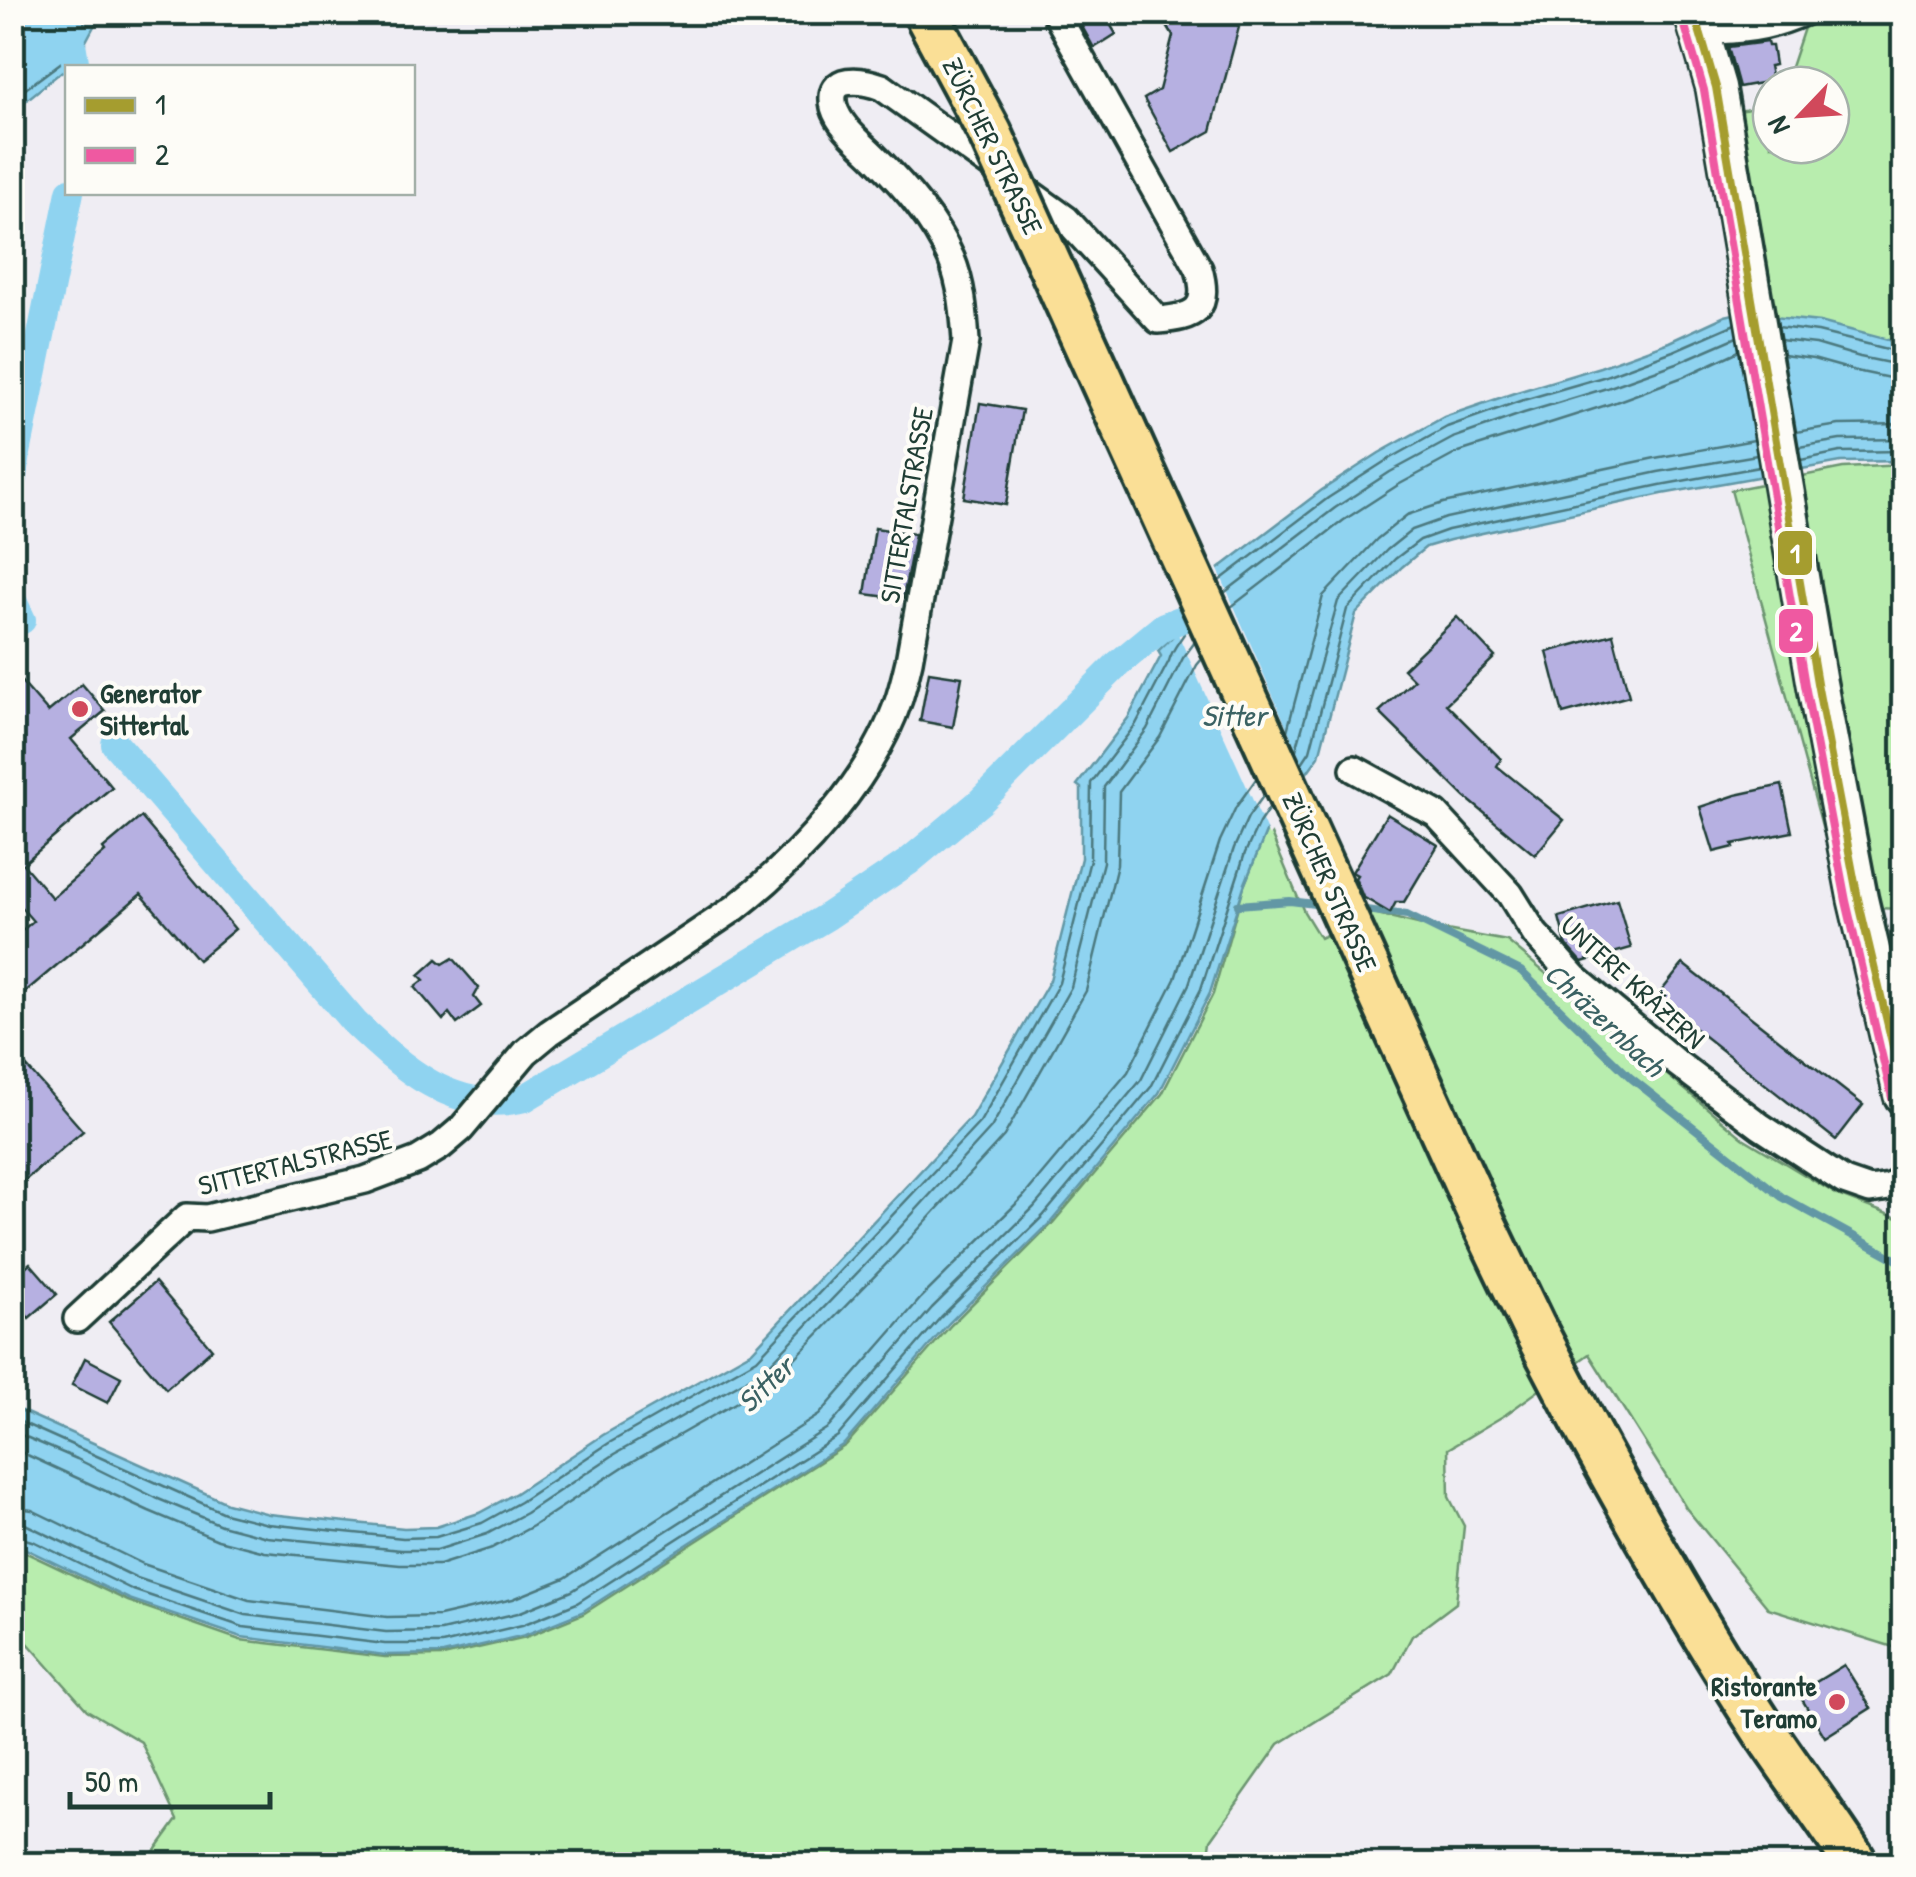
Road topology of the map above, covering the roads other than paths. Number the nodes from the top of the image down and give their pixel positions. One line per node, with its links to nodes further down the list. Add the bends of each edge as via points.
1 (926, 12): 9 (main road, ZÜRCHER STRASSE, bridge, via 990,132 1534,1328 1686,1604)
2 (1055, 12): 8 (street, SITTERTALSTRASSE, via 1198,269 1202,299 1187,318 1158,320 1066,219 882,87 844,82 834,92 840,121 928,217 952,260 966,341 899,700 872,756 818,830 735,908 526,1052 441,1146 391,1172 207,1218 186,1217)
3 (1804, 12): 4 (street, via 1757,28)
4 (1698, 23): 6 (street, via 1716,87 1858,899)
5 (1354, 769): 7 (street, UNTERE KRÄZERN, via 1436,814 1574,977 1746,1115 1844,1181 1870,1190)
6 (1904, 1095)
7 (1904, 1180)
8 (77, 1318)
9 (1767, 1735): 10 (main road, ZÜRCHER STRASSE); 11 (main road, ZÜRCHER STRASSE)
10 (1834, 1864)
11 (1856, 1864)

